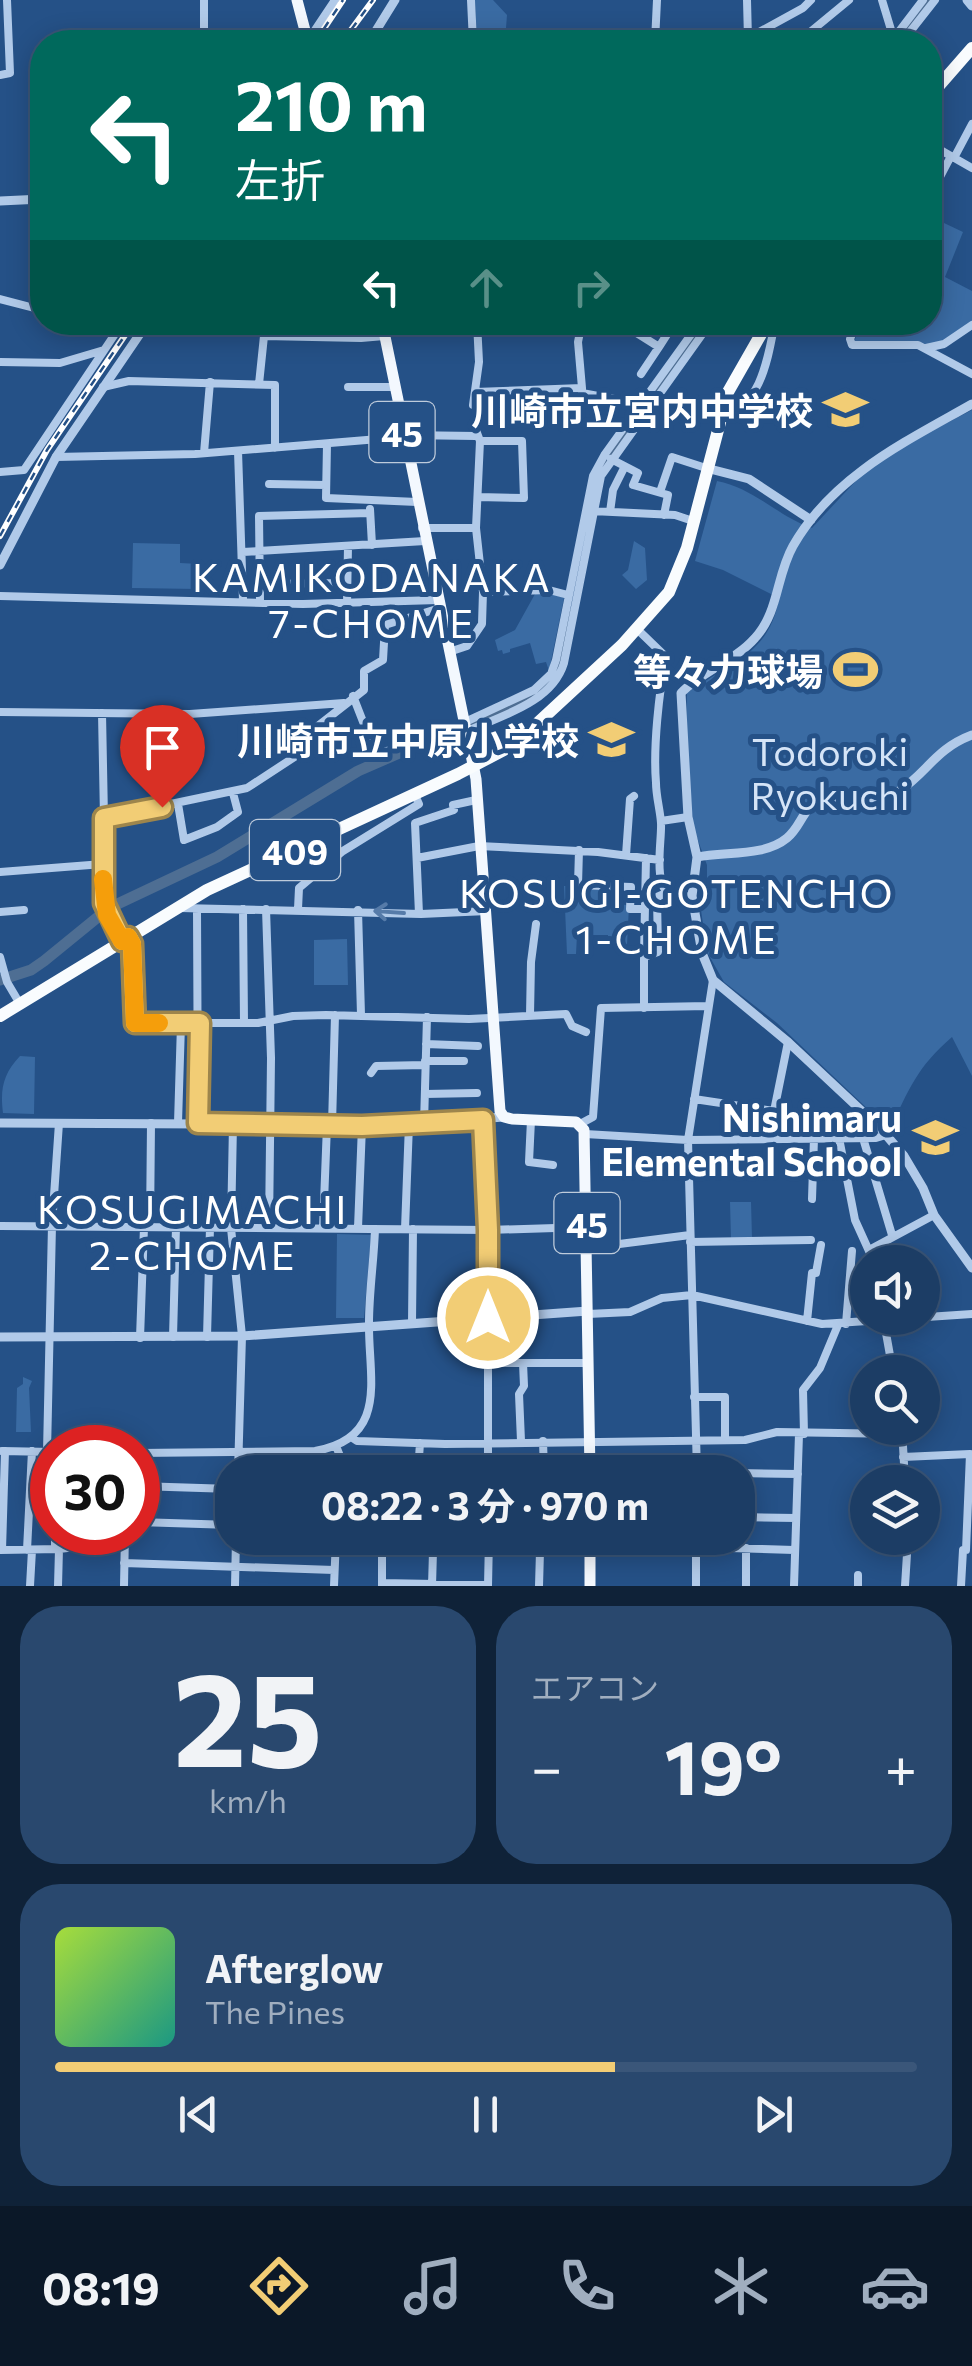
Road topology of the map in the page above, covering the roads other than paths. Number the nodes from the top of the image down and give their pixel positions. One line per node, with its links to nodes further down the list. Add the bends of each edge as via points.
1 (7, 0): 16 (street)
2 (204, 0): 17 (street)
3 (297, 0): 18 (main road)
4 (336, 0): 19 (street)
5 (395, 0): 20 (street)
6 (472, 0): 21 (street)
7 (657, 0): 22 (street)
8 (747, 0): 23 (street)
9 (811, 0): 24 (street)
10 (848, 0): 25 (street)
11 (882, 0): 26 (street)
12 (922, 0): 27 (street)
13 (935, 0): 28 (street)
14 (967, 0): 15 (street)
15 (972, 6)
16 (4, 13): 31 (street, via 10,74)
17 (204, 30)
18 (305, 30)
19 (316, 30)
20 (376, 30)
21 (473, 30)
22 (656, 30)
23 (745, 30)
24 (764, 30)
25 (812, 30)
26 (894, 30)
27 (905, 30)
28 (909, 30)
29 (972, 48): 30 (highway)
30 (942, 64)
31 (0, 75)
32 (972, 124): 34 (street)
33 (942, 151): 34 (street)
34 (953, 157): 35 (street); 36 (street)
35 (972, 168)
36 (942, 176)
37 (30, 199): 38 (street)
38 (0, 201)
39 (0, 300): 40 (street)
40 (30, 307)
41 (972, 325): 56 (street)
42 (114, 335): 57 (street)
43 (139, 335): 63 (street)
44 (368, 335): 62 (street, via 264,336)
45 (384, 335): 65 (main road, 45)
46 (478, 335): 67 (street)
47 (579, 335): 66 (street)
48 (640, 335): 55 (street)
49 (666, 335): 55 (street)
50 (691, 335): 108 (street, via 596,470)
51 (701, 335): 80 (street)
52 (763, 335): 71 (highway, 409, via 732,381)
53 (769, 335): 71 (street, via 754,393)
54 (852, 335): 56 (street, via 852,346)
55 (659, 347): 59 (street)
56 (926, 348): 60 (street)
57 (104, 350): 58 (street, via 60,362); 83 (street, via 24,470)
58 (0, 362)
59 (641, 374)
60 (972, 374)
61 (210, 382): 62 (street); 63 (street); 78 (street)
62 (259, 384): 76 (street, via 275,384)
63 (103, 387): 79 (street)
64 (348, 387): 65 (street)
65 (393, 387): 73 (main road, 45)
66 (582, 388): 67 (street); 68 (street)
67 (475, 392): 70 (street)
68 (625, 402)
69 (972, 404): 95 (street, via 865,466)
70 (473, 405)
71 (719, 417): 82 (highway, 409)
72 (474, 425): 74 (street)
73 (403, 436): 74 (street); 75 (street); 89 (main road, 45)
74 (478, 438): 87 (street); 87 (street, via 522,441 524,498)
75 (327, 444): 76 (street); 85 (street)
76 (275, 448): 77 (street)
77 (238, 451): 78 (street); 101 (street)
78 (204, 453): 79 (street)
79 (56, 457): 103 (street)
80 (611, 459): 81 (street); 90 (street)
81 (624, 468): 86 (street, via 638,473 634,485); 91 (street)
82 (706, 468): 86 (street, via 672,457); 94 (highway, 409); 95 (street, via 749,479)
83 (0, 472)
84 (269, 484): 85 (street)
85 (326, 485): 88 (street, via 326,498)
86 (660, 492): 93 (street, via 668,495)
87 (478, 497): 97 (street)
88 (370, 500): 89 (street); 92 (street)
89 (417, 502): 96 (main road, 45)
90 (592, 511): 91 (street); 108 (street)
91 (610, 512): 93 (street)
92 (370, 513): 99 (street); 102 (street, via 259,516)
93 (664, 515): 94 (street)
94 (693, 520): 113 (highway, 409, via 668,592)
95 (811, 520): 128 (street, via 789,555 761,631 682,693)
96 (422, 528): 97 (street); 98 (main road, 45)
97 (476, 528): 106 (street)
98 (425, 542): 99 (street); 112 (main road, 45)
99 (372, 544): 100 (street)
100 (348, 546): 102 (street); 104 (street)
101 (242, 552): 102 (street); 109 (street)
102 (260, 552): 105 (street)
103 (0, 565)
104 (347, 583): 105 (street); 111 (street)
105 (260, 584): 110 (street)
106 (483, 592): 108 (street); 114 (street, via 479,630 468,646)
107 (0, 596): 109 (street)
108 (572, 596): 119 (street, via 544,683)
109 (243, 600): 110 (street)
110 (260, 602): 111 (street)
111 (347, 604): 112 (street)
112 (439, 604): 114 (main road, 45); 115 (street, via 385,625 383,660 364,671 364,690)
113 (638, 629): 121 (highway, 409); 130 (street, via 666,657 656,742)
114 (449, 652): 119 (main road, 45)
115 (354, 696): 116 (street); 119 (street, via 376,755)
116 (344, 703): 118 (street); 123 (street, via 314,729 319,741)
117 (0, 712): 118 (street)
118 (102, 713): 129 (street)
119 (465, 732): 121 (main road, via 488,752); 122 (main road, 45)
120 (972, 735): 134 (street, via 943,750 896,794 819,800 776,845)
121 (500, 752): 122 (highway, 409)
122 (473, 767): 124 (highway, 409); 126 (main road, 45)
123 (233, 793): 127 (street); 127 (street, via 238,812 184,840)
124 (415, 795): 142 (highway, 409); 144 (street, via 419,804 299,888)
125 (634, 796): 133 (street)
126 (476, 800): 131 (main road, 45); 135 (street, via 415,822)
127 (178, 804): 129 (street)
128 (688, 817): 130 (street); 134 (street)
129 (104, 818): 138 (street)
130 (661, 821): 137 (street)
131 (483, 847): 132 (street); 135 (street); 151 (main road, 45)
132 (579, 850): 133 (street); 145 (street, via 578,885 631,887 630,909)
133 (626, 855): 136 (street)
134 (698, 857): 141 (street)
135 (417, 858): 152 (street)
136 (646, 858): 137 (street); 145 (street)
137 (660, 860): 140 (street)
138 (104, 864): 139 (street); 154 (street, via 107,915)
139 (0, 872)
140 (666, 894): 141 (street); 155 (street, via 657,897 658,952)
141 (692, 896): 157 (street)
142 (180, 906): 143 (street); 154 (highway, 409)
143 (197, 908): 147 (street); 168 (street)
144 (298, 909): 148 (street); 149 (street)
145 (644, 909): 155 (street)
146 (24, 910): 150 (street)
147 (242, 910): 148 (street); 170 (street)
148 (266, 910): 167 (street)
149 (358, 910): 152 (street, one-way to 149); 162 (street)
150 (0, 912)
151 (486, 912): 152 (street); 166 (main road, 45)
152 (419, 914)
153 (536, 924): 163 (street)
154 (125, 939): 158 (highway, 409); 169 (street, via 132,944 135,1023)
155 (644, 955): 160 (street)
156 (3, 970): 158 (street)
157 (714, 980): 159 (street); 172 (street)
158 (20, 1004): 164 (highway, 409)
159 (708, 1006): 160 (street); 180 (street)
160 (644, 1008): 195 (street, via 600,1008 593,1117)
161 (335, 1015): 162 (street); 167 (street); 193 (street)
162 (360, 1015): 165 (street)
163 (530, 1015): 166 (street); 171 (street, via 566,1014)
164 (0, 1016)
165 (426, 1017): 166 (street); 173 (street)
166 (492, 1018): 181 (main road, 45)
167 (268, 1020): 170 (street); 190 (street)
168 (200, 1023): 169 (street); 170 (street); 188 (street)
169 (182, 1024): 187 (street)
170 (244, 1024)
171 (586, 1032)
172 (788, 1042): 180 (street, via 774,1111); 196 (street)
173 (426, 1044): 174 (street); 176 (street)
174 (478, 1046)
175 (464, 1061): 176 (street)
176 (425, 1063): 177 (street, via 376,1066); 179 (street)
177 (371, 1073)
178 (477, 1093): 179 (street)
179 (424, 1094): 192 (street)
180 (694, 1099): 200 (street)
181 (504, 1117): 182 (street); 183 (main road)
182 (483, 1120): 192 (street); 216 (street)
183 (530, 1120): 195 (main road); 201 (street, via 529,1162)
184 (0, 1123): 185 (street)
185 (59, 1123): 186 (street); 205 (street)
186 (151, 1123): 187 (street); 207 (street)
187 (178, 1123): 188 (street)
188 (198, 1123): 189 (street)
189 (233, 1124): 190 (street); 210 (street)
190 (271, 1124): 193 (street); 211 (street)
191 (409, 1124): 192 (street); 194 (street); 215 (street)
192 (424, 1124)
193 (330, 1125): 194 (street); 212 (street)
194 (362, 1126): 213 (street)
195 (582, 1129): 200 (street); 206 (main road, 45)
196 (886, 1135): 199 (street); 203 (street)
197 (814, 1138): 198 (street); 200 (street); 202 (street)
198 (839, 1138): 199 (street); 221 (street)
199 (864, 1138): 217 (street)
200 (688, 1140): 218 (street)
201 (553, 1165)
202 (812, 1199)
203 (934, 1215): 217 (street); 224 (street)
204 (0, 1226): 205 (street)
205 (52, 1226): 207 (street); 238 (street)
206 (587, 1226): 216 (street); 223 (main road, 45)
207 (147, 1227): 208 (street); 241 (street)
208 (176, 1227): 209 (street); 239 (street)
209 (210, 1227): 210 (street); 240 (street)
210 (230, 1228): 211 (street); 236 (street)
211 (268, 1228): 212 (street)
212 (323, 1228): 213 (street)
213 (358, 1228): 214 (street)
214 (375, 1228): 215 (street); 235 (street)
215 (410, 1229): 216 (street); 232 (street)
216 (488, 1230): 230 (street)
217 (892, 1236): 222 (street)
218 (690, 1239): 219 (street); 223 (street); 226 (street)
219 (810, 1240)
220 (821, 1245): 231 (street)
221 (867, 1245)
222 (877, 1245)
223 (588, 1248): 227 (main road, 45)
224 (971, 1265)
225 (850, 1266): 234 (street)
226 (692, 1295): 227 (street, via 662,1298 630,1312); 231 (street); 245 (street)
227 (588, 1312): 230 (street); 244 (main road, 45)
228 (972, 1314): 229 (street)
229 (940, 1317)
230 (488, 1318): 232 (street); 242 (street)
231 (807, 1321): 234 (street)
232 (412, 1323): 235 (street)
233 (850, 1324): 234 (street)
234 (842, 1325): 248 (street, via 803,1390)
235 (368, 1326): 236 (street); 249 (street, via 372,1398)
236 (242, 1336): 240 (street); 260 (street)
237 (0, 1337): 238 (street)
238 (51, 1337): 241 (street); 246 (street)
239 (173, 1337): 240 (street); 241 (street)
240 (207, 1337)
241 (140, 1338)
242 (488, 1363): 243 (street); 255 (street)
243 (522, 1363): 244 (street); 253 (street)
244 (589, 1364): 250 (main road, 45)
245 (694, 1397): 251 (street); 252 (street, via 725,1398)
246 (50, 1425)
247 (850, 1432): 248 (street)
248 (802, 1434): 252 (street); 273 (street)
249 (351, 1437): 256 (street); 258 (street)
250 (589, 1440): 251 (street); 254 (street); 268 (main road, 45)
251 (697, 1440): 252 (street); 269 (street)
252 (726, 1440)
253 (521, 1441): 254 (street); 255 (street)
254 (544, 1441): 267 (street)
255 (488, 1442): 256 (street); 266 (street)
256 (420, 1443): 265 (street)
257 (902, 1445): 270 (street)
258 (336, 1446): 260 (street); 264 (street)
259 (2, 1451): 261 (street); 281 (street)
260 (239, 1451): 262 (street); 263 (street)
261 (30, 1452)
262 (160, 1452)
263 (239, 1455)
264 (340, 1455)
265 (419, 1455)
266 (488, 1455)
267 (544, 1455)
268 (589, 1455)
269 (697, 1455)
270 (903, 1457): 271 (street); 316 (street, via 970,1454)
271 (904, 1465)
272 (755, 1473): 273 (street)
273 (798, 1474): 277 (street)
274 (160, 1487): 275 (street)
275 (215, 1488)
276 (755, 1517): 277 (street)
277 (796, 1518): 283 (street)
278 (160, 1523): 279 (street)
279 (215, 1524)
280 (755, 1548): 283 (street)
281 (1, 1550): 282 (street)
282 (30, 1550)
283 (794, 1550): 313 (street)
284 (30, 1555): 304 (street)
285 (57, 1555): 305 (street)
286 (124, 1555): 297 (street)
287 (235, 1555): 298 (street)
288 (335, 1555): 299 (street)
289 (382, 1555): 301 (street)
290 (433, 1555): 302 (street)
291 (489, 1555): 303 (street)
292 (541, 1555): 309 (street)
293 (590, 1555): 310 (main road)
294 (696, 1555): 311 (street)
295 (746, 1555): 312 (street)
296 (907, 1555): 315 (street)
297 (124, 1564): 298 (street); 306 (street)
298 (235, 1567): 299 (street); 307 (street)
299 (334, 1570): 308 (street)
300 (858, 1574): 314 (street)
301 (382, 1585): 302 (street)
302 (432, 1585): 303 (street)
303 (488, 1585)
304 (30, 1586)
305 (58, 1586)
306 (124, 1586)
307 (235, 1586)
308 (334, 1586)
309 (539, 1586)
310 (590, 1586)
311 (696, 1586)
312 (746, 1586)
313 (794, 1586)
314 (858, 1586)
315 (906, 1586)
316 (961, 1586)

